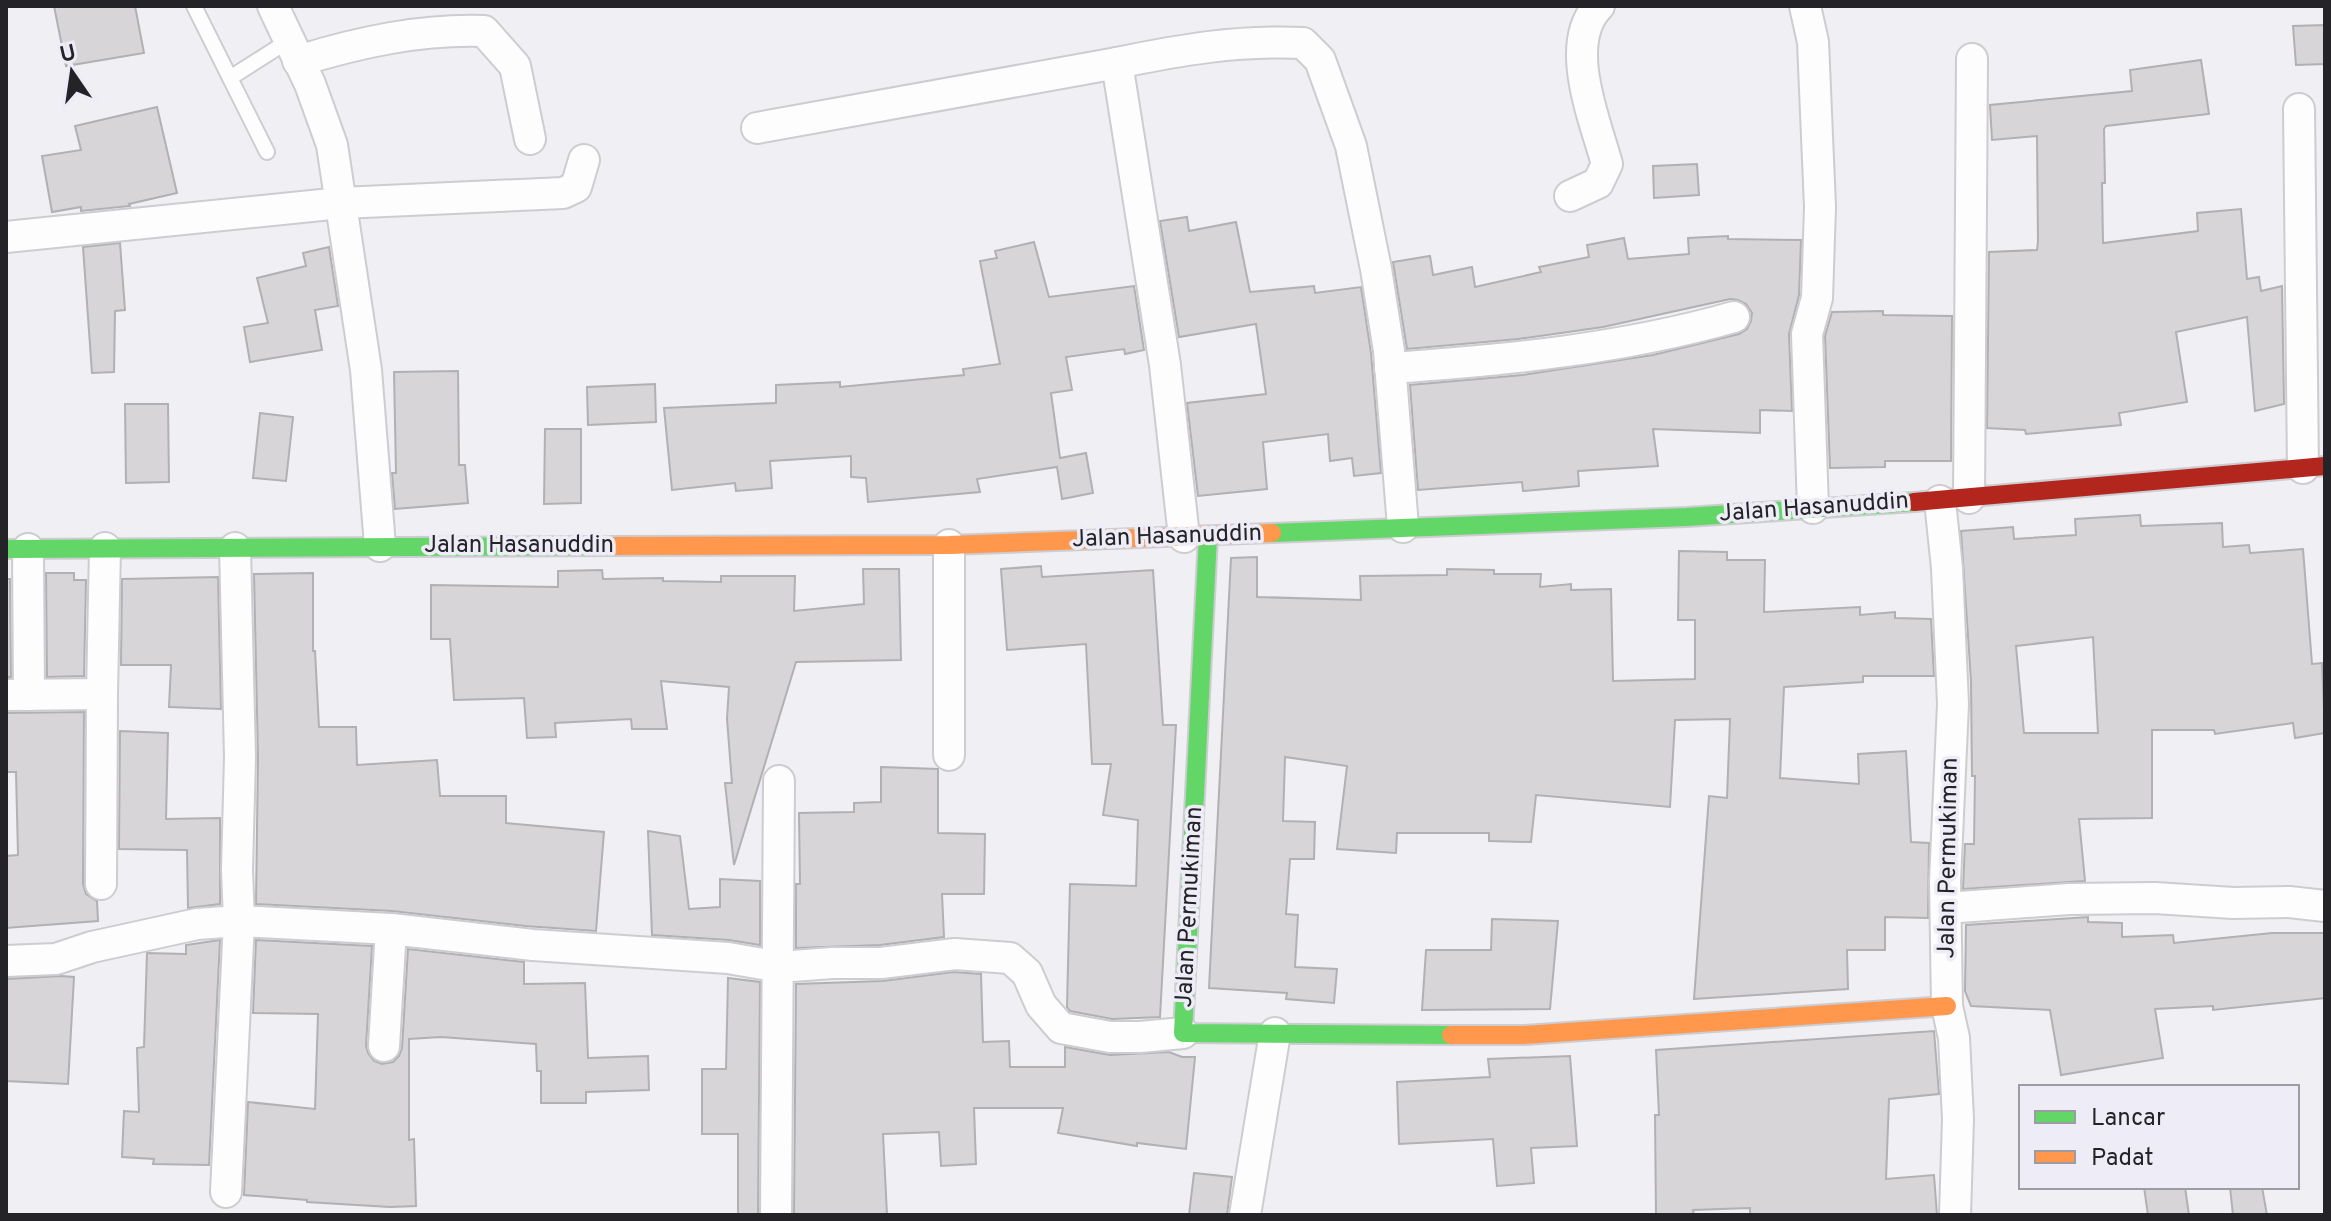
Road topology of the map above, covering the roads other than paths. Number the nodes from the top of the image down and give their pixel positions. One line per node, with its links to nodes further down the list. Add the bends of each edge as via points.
1 (194, 6): 8 (lane)
2 (273, 6): 5 (street)
3 (1599, 6): 15 (street, via 1586,23 1581,66 1607,164 1598,183)
4 (1805, 6): 22 (street, via 1813,42 1820,207 1817,298 1807,334)
5 (293, 51): 8 (lane); 11 (street, via 449,30 484,31 515,66); 16 (street, via 323,115)
6 (1972, 59): 21 (street, Jalan Permukiman)
7 (1117, 63): 10 (street); 19 (street, via 1195,47 1263,41 1303,43 1320,60 1351,146); 24 (street)
8 (230, 78): 12 (lane)
9 (2299, 109): 14 (street)
10 (757, 128)
11 (530, 139)
12 (267, 152)
13 (584, 160): 16 (street, via 576,187 563,193)
14 (2312, 165): 20 (street)
15 (1570, 196)
16 (341, 203): 17 (street); 26 (street, via 366,370)
17 (6, 237)
18 (1734, 317): 19 (street, via 1599,348)
19 (1390, 368): 23 (street)
20 (2314, 467): 21 (main road, Jalan Hasanuddin)
21 (1954, 500): 22 (main road, Jalan Hasanuddin); 36 (street, Jalan Permukiman)
22 (1813, 508): 23 (main road, Jalan Hasanuddin)
23 (1403, 527): 24 (main road, Jalan Hasanuddin)
24 (1196, 536): 25 (main road, Jalan Hasanuddin); 42 (main road, Jalan Permukiman, via 1207,604)
25 (949, 545): 26 (main road, Jalan Hasanuddin); 32 (street)
26 (380, 546): 28 (main road, Jalan Hasanuddin)
27 (105, 548): 28 (main road, Jalan Hasanuddin); 29 (main road, Jalan Hasanuddin); 30 (street)
28 (235, 548): 37 (street)
29 (17, 549): 31 (street)
30 (102, 694): 31 (street); 34 (street)
31 (18, 695)
32 (949, 755)
33 (779, 781): 40 (street)
34 (101, 884)
35 (2325, 906): 36 (street, via 2155,898)
36 (1946, 908): 41 (street, Jalan Permukiman)
37 (239, 921): 38 (street); 39 (street, via 171,929 56,959); 45 (street)
38 (391, 929): 40 (street); 44 (street)
39 (6, 961)
40 (779, 967): 42 (street, via 955,954 1010,958 1027,973 1041,1005 1061,1028 1110,1037); 46 (street)
41 (1947, 1006): 43 (main road, Jalan Permukiman, via 1524,1035); 48 (street, Jalan Permukiman, via 1958,1119)
42 (1183, 1033): 43 (main road, Jalan Permukiman)
43 (1275, 1033): 47 (street)
44 (384, 1046)
45 (226, 1192)
46 (776, 1215)
47 (1245, 1215)
48 (1955, 1215)

